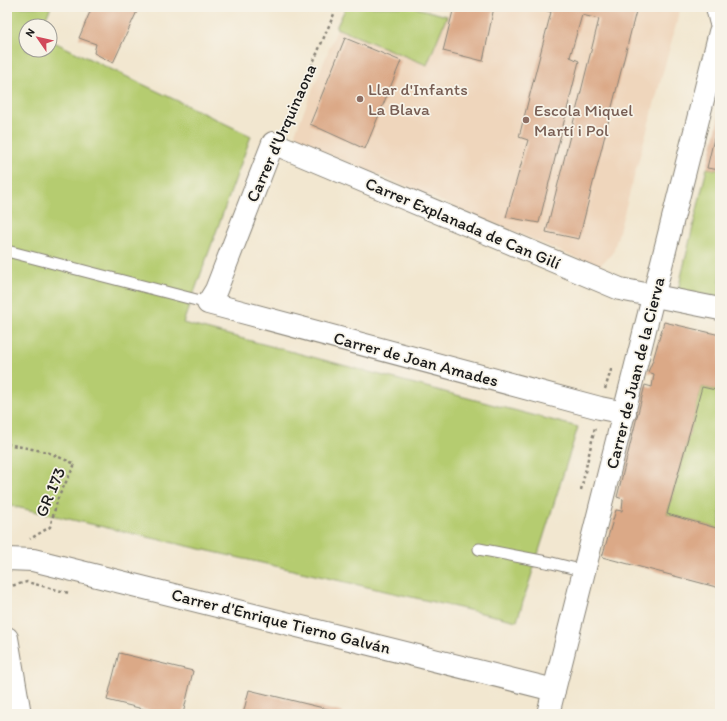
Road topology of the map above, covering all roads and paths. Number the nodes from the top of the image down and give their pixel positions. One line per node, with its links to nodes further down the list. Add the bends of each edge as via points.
1 (336, 7): 5 (path, Carrer d'Urquinaona, via 288,121)
2 (717, 7): 3 (street)
3 (720, 20)
4 (720, 32): 7 (street, Carrer de Juan de la Cierva)
5 (273, 143): 7 (street, Carrer Explanada de Can Gilí, via 620,289); 8 (street, Carrer d'Urquinaona, via 216,290)
6 (7, 251): 8 (lane)
7 (654, 296): 9 (street, Carrer Explanada de Can Gilí); 10 (street, Carrer de Juan de la Cierva)
8 (208, 303): 10 (street, Carrer de Joan Amades)
9 (720, 309)
10 (625, 413): 15 (street, Carrer de Juan de la Cierva)
11 (7, 444): 12 (path, GR 173, via 48,452 74,464 58,498 50,526)
12 (25, 541)
13 (479, 549): 15 (lane)
14 (7, 559): 19 (street, Carrer d'Enrique Tierno Galván, via 33,560)
15 (584, 571): 19 (street, Carrer de Juan de la Cierva)
16 (7, 587): 17 (path, via 27,582)
17 (73, 594)
18 (7, 638): 20 (street)
19 (554, 690): 21 (street, Carrer de Juan de la Cierva)
20 (20, 714)
21 (548, 714)

